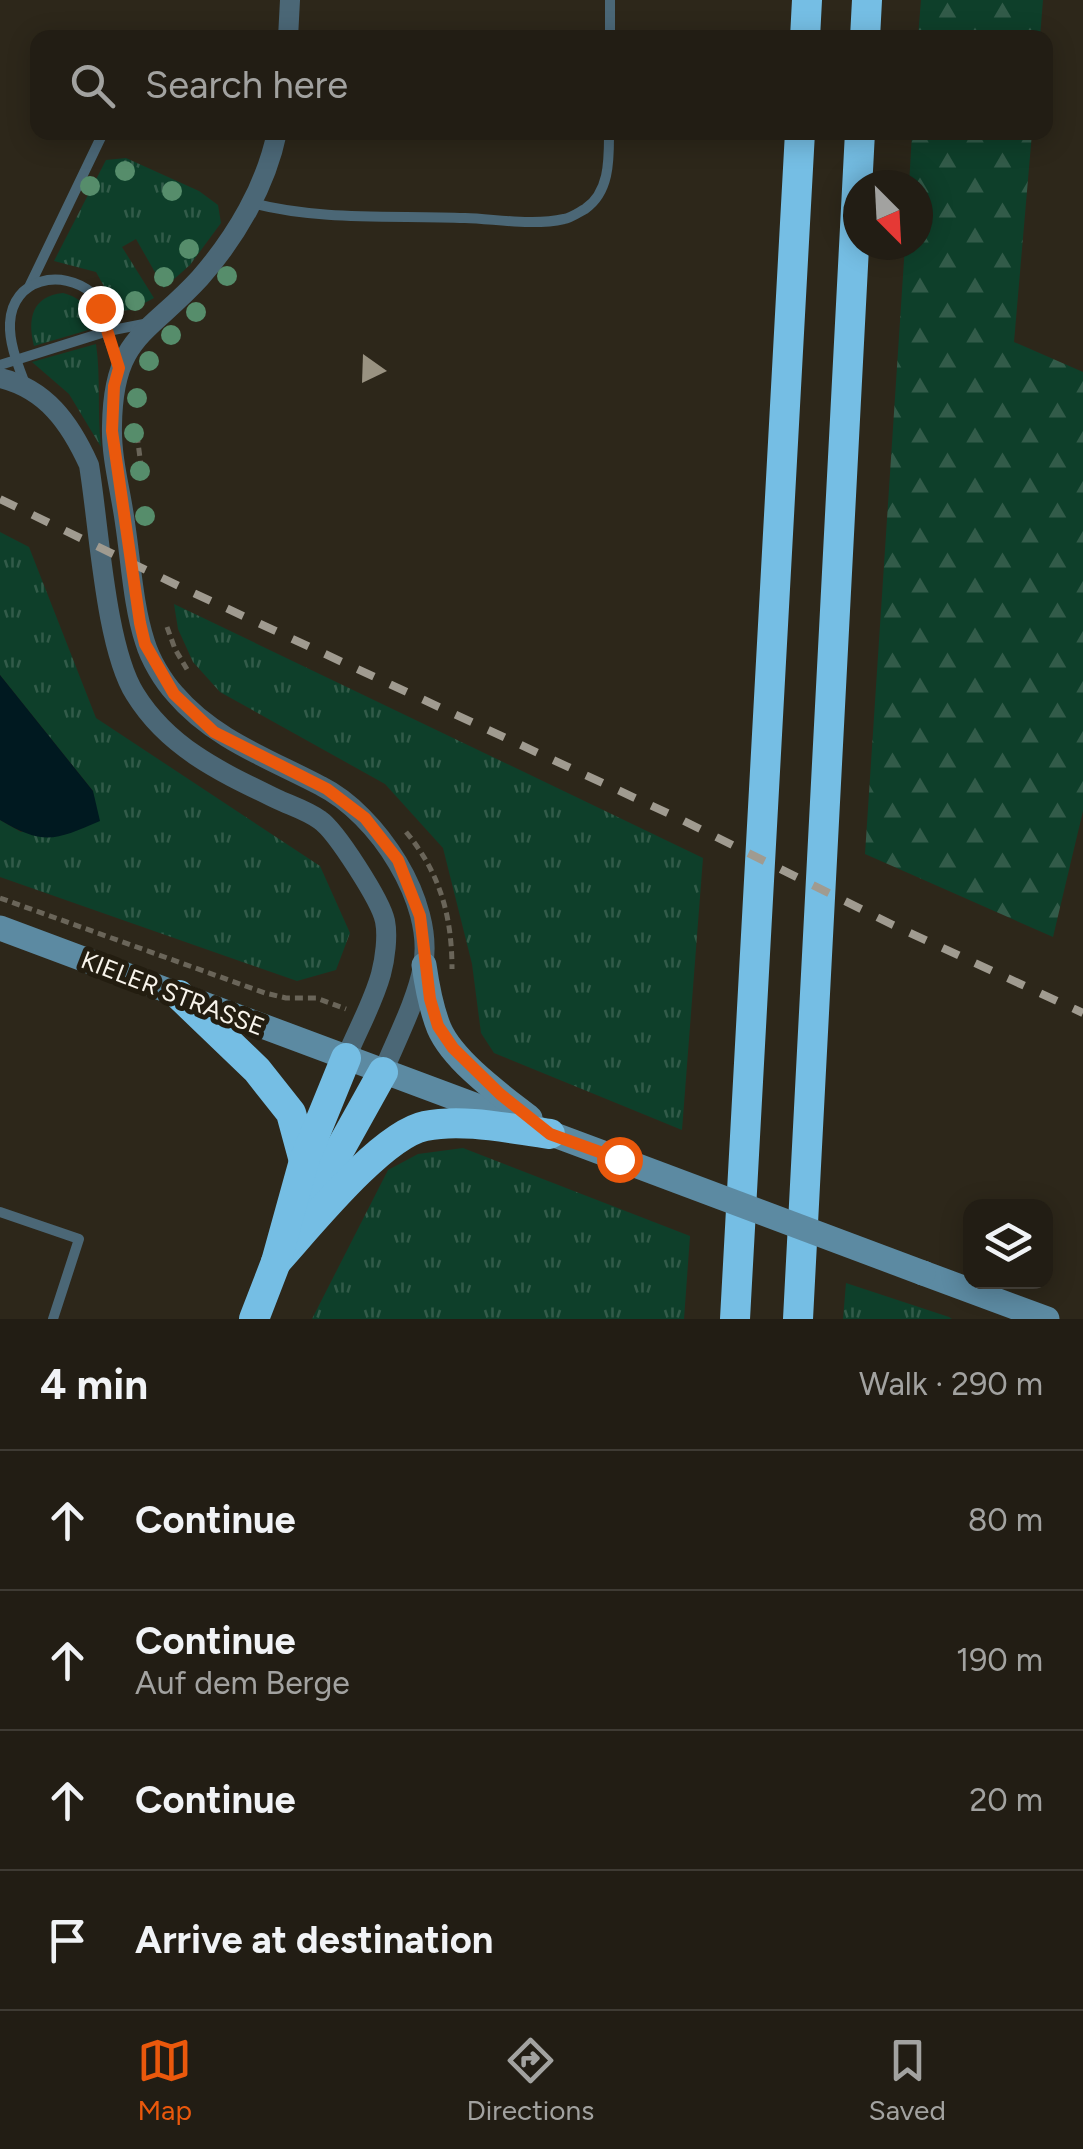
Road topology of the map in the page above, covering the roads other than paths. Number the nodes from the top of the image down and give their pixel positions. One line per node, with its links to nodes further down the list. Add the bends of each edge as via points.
1 (290, 0): 5 (street)
2 (610, 0): 6 (lane)
3 (807, 0): 7 (highway)
4 (867, 0): 8 (highway)
5 (288, 30)
6 (610, 30)
7 (805, 30)
8 (865, 30)
9 (101, 140): 15 (lane)
10 (276, 140): 14 (street)
11 (609, 140): 14 (lane, via 609,167 598,196 566,219 347,214)
12 (800, 140): 36 (highway)
13 (860, 140): 37 (highway)
14 (252, 203): 18 (street, via 198,280)
15 (29, 287): 16 (lane); 19 (lane, via 60,278 85,287)
16 (12, 308): 17 (lane); 20 (lane)
17 (0, 316)
18 (150, 322): 19 (lane); 22 (street)
19 (108, 331): 20 (lane); 22 (lane)
20 (16, 358): 21 (lane); 24 (lane)
21 (0, 365)
22 (119, 368): 26 (street, via 112,431 145,644 174,694 214,732 327,789 365,818 398,860 420,916)
23 (0, 378): 24 (street)
24 (25, 384): 28 (street, via 58,413 88,465 114,636 133,692 179,746 204,764 322,821 385,920 381,974)
25 (0, 928): 27 (main road, KIELER STRASSE)
26 (424, 965): 29 (street); 30 (main road, via 442,1034)
27 (178, 995): 28 (main road, KIELER STRASSE); 31 (highway, via 257,1070 290,1112)
28 (346, 1058): 29 (main road, KIELER STRASSE); 31 (highway)
29 (383, 1072): 30 (main road, KIELER STRASSE); 33 (highway)
30 (550, 1134): 33 (highway, via 423,1126 355,1176); 38 (main road, KIELER STRASSE, bridge)
31 (304, 1161): 33 (highway)
32 (0, 1212): 34 (lane, via 79,1239)
33 (276, 1262): 35 (highway)
34 (53, 1319)
35 (254, 1319)
36 (735, 1319)
37 (798, 1319)
38 (1046, 1319)

